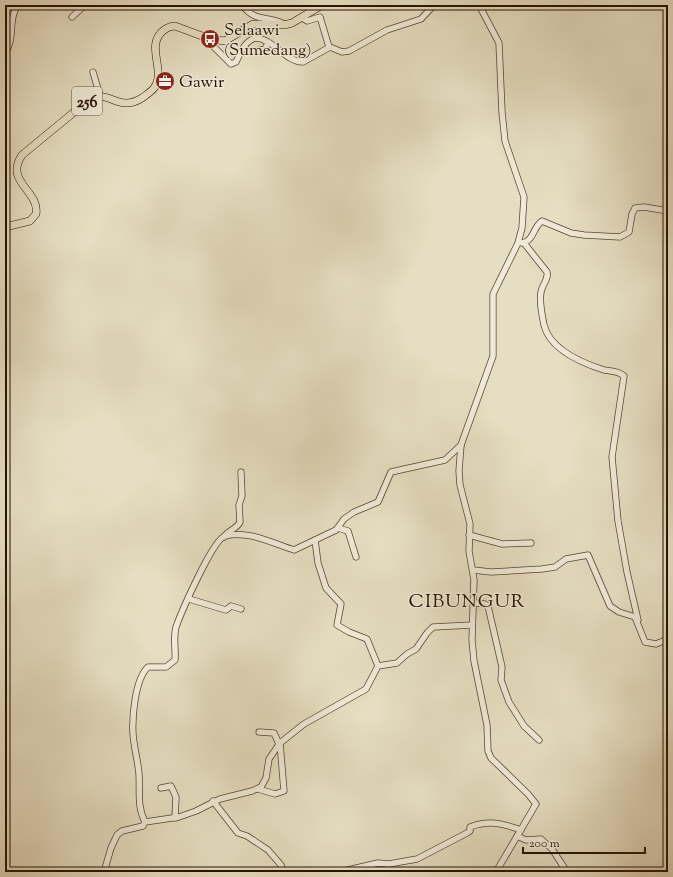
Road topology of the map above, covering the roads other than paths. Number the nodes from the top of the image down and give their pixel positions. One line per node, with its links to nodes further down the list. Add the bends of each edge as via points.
1 (18, 5): 15 (street, via 12,15 11,43)
2 (86, 5): 8 (street)
3 (242, 5): 10 (street, via 253,16 275,20)
4 (322, 5): 7 (main road, 256)
5 (434, 5): 13 (street, via 422,18 387,30 349,51 342,52 335,47)
6 (479, 5): 20 (street, via 500,47 505,141 524,197)
7 (313, 7): 9 (main road, 256)
8 (72, 17)
9 (302, 18): 10 (main road, 256); 13 (street, via 307,21 320,17)
10 (284, 25): 11 (main road, 256, via 253,24 219,41)
11 (203, 36): 12 (street, via 232,64 252,39 258,38); 17 (main road, 256, via 170,26 156,41 158,75 154,88 129,104)
12 (268, 43): 13 (street, via 302,62); 14 (street, via 265,49)
13 (329, 47)
14 (254, 51)
15 (5, 53)
16 (93, 72): 17 (street)
17 (100, 96): 19 (main road, 256, via 86,102 22,156 18,164 18,178 35,201 36,214 30,221)
18 (668, 211): 20 (street, via 635,208 629,232 620,237 572,233 542,221 531,238)
19 (5, 227)
20 (521, 243): 21 (street, via 494,294 493,356); 33 (street, via 547,272 548,277 540,295 548,337 579,360 624,376 612,457 618,521)
21 (461, 445): 23 (street, via 446,460 391,472 380,500 354,512 344,519); 24 (street, via 460,485 469,517)
22 (241, 472): 25 (street, via 240,522)
23 (338, 528): 26 (street); 28 (street, via 348,531)
24 (469, 535): 27 (street, via 502,544); 29 (street)
25 (224, 537): 26 (street, via 256,537 294,550); 30 (street, via 210,554)
26 (315, 540): 36 (street, via 321,577 328,592 341,604 338,625 367,639)
27 (531, 543)
28 (356, 557)
29 (473, 570): 31 (street); 33 (street, via 491,572 542,569 555,567 566,559 588,555 610,606 619,612 635,616)
30 (189, 599): 32 (street, via 226,610 230,606); 44 (street, via 176,627 175,660 164,668 148,667 138,687 133,733 139,775 138,798)
31 (474, 603): 34 (street); 38 (street, via 488,606 502,667 502,680 509,702 524,726)
32 (242, 609)
33 (638, 620): 35 (street, via 645,642 656,644)
34 (472, 625): 36 (street, via 433,628 416,649 397,662); 45 (street, via 474,661 487,725 488,752 536,803)
35 (668, 639)
36 (378, 666): 39 (street, via 366,689 304,724)
37 (259, 732): 39 (street, via 275,733)
38 (539, 740)
39 (279, 743): 41 (street, via 269,759 265,781); 41 (street, via 284,791 275,794)
40 (161, 788): 43 (street, via 172,786 175,792)
41 (258, 789): 42 (street)
42 (213, 801): 43 (street, via 196,811); 48 (street, via 238,833 268,850 281,864)
43 (175, 818): 44 (street)
44 (145, 822): 47 (street, via 143,826 122,831 117,835)
45 (521, 830): 46 (street); 49 (street, via 484,822 470,827 467,833 416,859 389,864 378,863)
46 (517, 836): 50 (street); 51 (street, via 526,840 541,839 552,849)
47 (104, 872)
48 (283, 872)
49 (339, 872)
50 (496, 872)
51 (567, 872)

